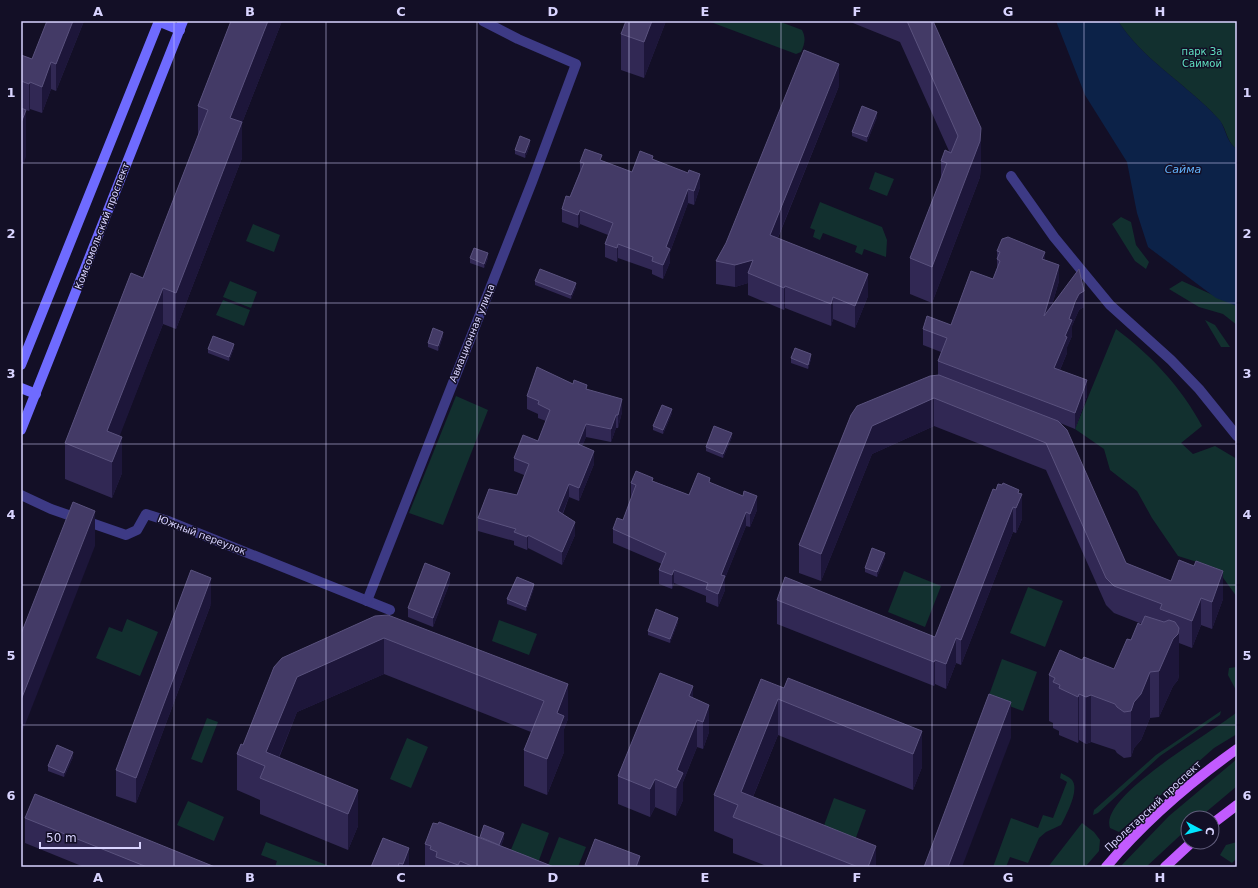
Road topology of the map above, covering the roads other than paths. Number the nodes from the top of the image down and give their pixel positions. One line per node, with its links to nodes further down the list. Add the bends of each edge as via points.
1 (158, 21): 3 (main road); 5 (main road)
2 (483, 21): 11 (street, Авиационная улица, via 576,64)
3 (181, 25): 7 (main road, Комсомольский проспект)
4 (1011, 176): 9 (street, via 1054,237 1110,305 1175,364)
5 (21, 365)
6 (21, 388): 7 (main road)
7 (36, 394): 8 (main road, Комсомольский проспект)
8 (21, 430)
9 (1237, 436)
10 (21, 495): 11 (street, Южный переулок, via 50,509 126,535 137,530 146,514 153,516)
11 (367, 601): 12 (street, Южный переулок)
12 (390, 610)
13 (1237, 749): 17 (main road, Пролетарский проспект, via 1200,775)
14 (1237, 805): 15 (main road)
15 (1220, 818)
16 (1184, 850): 18 (main road)
17 (1106, 867)
18 (1166, 867)

